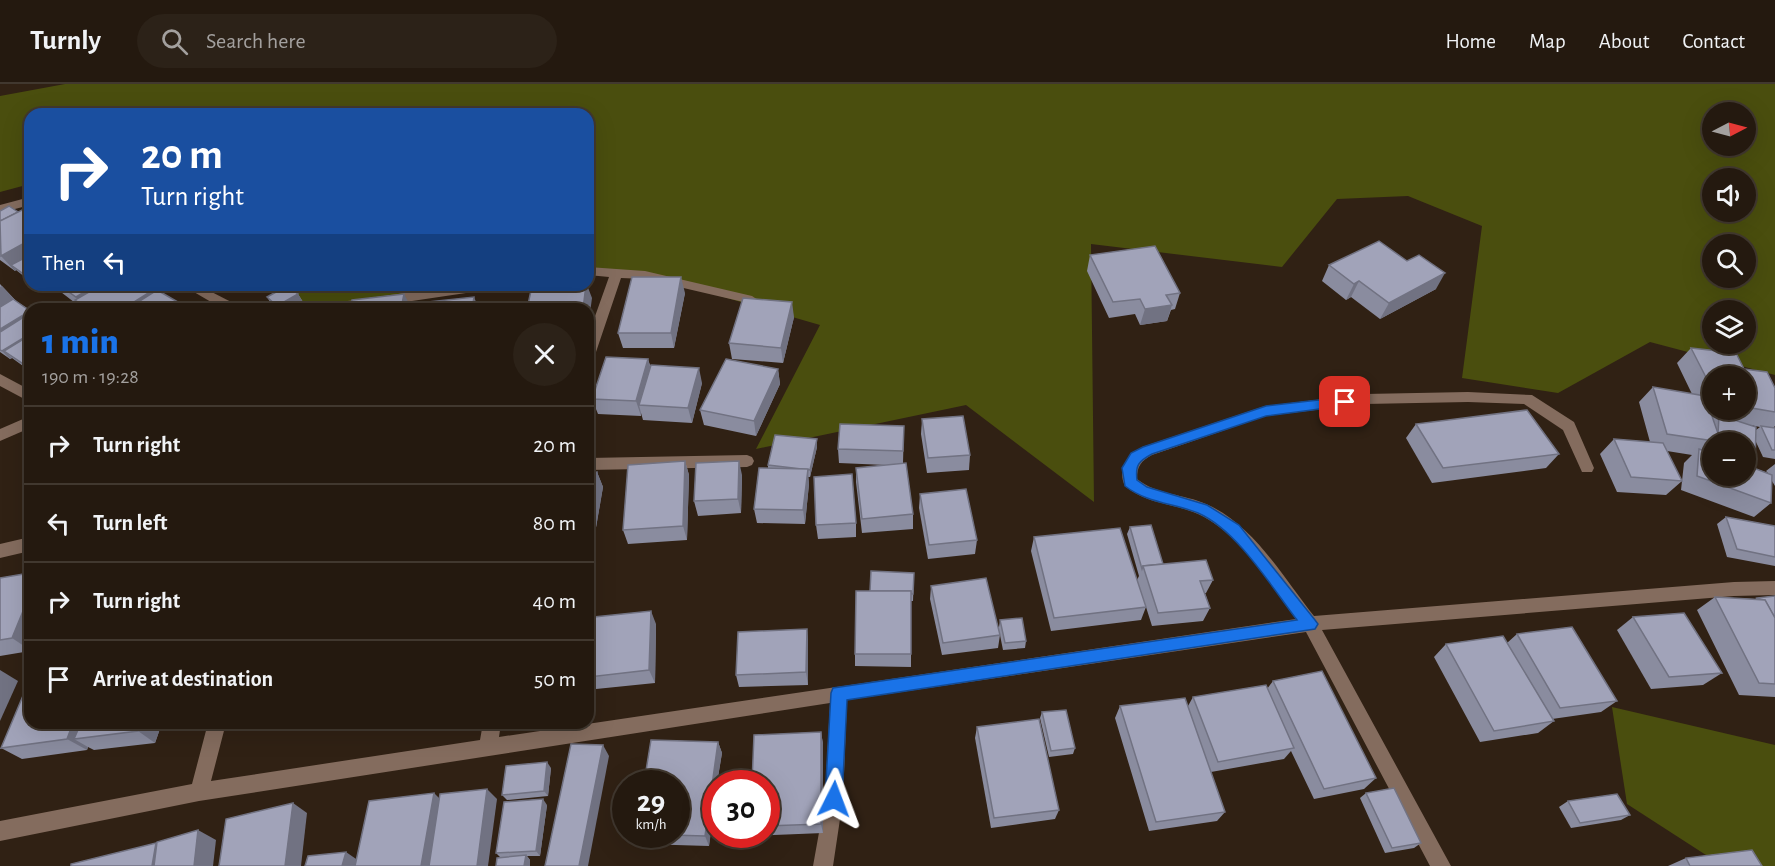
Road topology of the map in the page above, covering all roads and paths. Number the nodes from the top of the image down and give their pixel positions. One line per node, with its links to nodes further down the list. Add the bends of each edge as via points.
1 (24, 203): 2 (street)
2 (0, 209)
3 (594, 271): 4 (street)
4 (617, 272): 7 (street); 10 (street)
5 (200, 291): 8 (street)
6 (451, 291): 9 (street)
7 (752, 300)
8 (222, 303)
9 (368, 303)
10 (594, 337)
11 (0, 379): 12 (street)
12 (24, 393)
13 (24, 425): 14 (street)
14 (0, 435)
15 (747, 461): 16 (street)
16 (594, 464)
17 (1587, 468): 21 (street, via 1569,426 1527,399 1467,397 1365,399 1266,411 1136,456 1129,468 1130,482 1142,492 1202,509 1234,529)
18 (24, 545): 19 (street)
19 (0, 550)
20 (1775, 588): 21 (street)
21 (1310, 624): 22 (street); 29 (street)
22 (839, 693): 25 (street); 28 (street, via 834,799)
23 (215, 729): 26 (street)
24 (491, 729): 25 (street)
25 (488, 746): 26 (street)
26 (199, 792): 27 (street)
27 (0, 831)
28 (823, 866)
29 (1441, 866)

